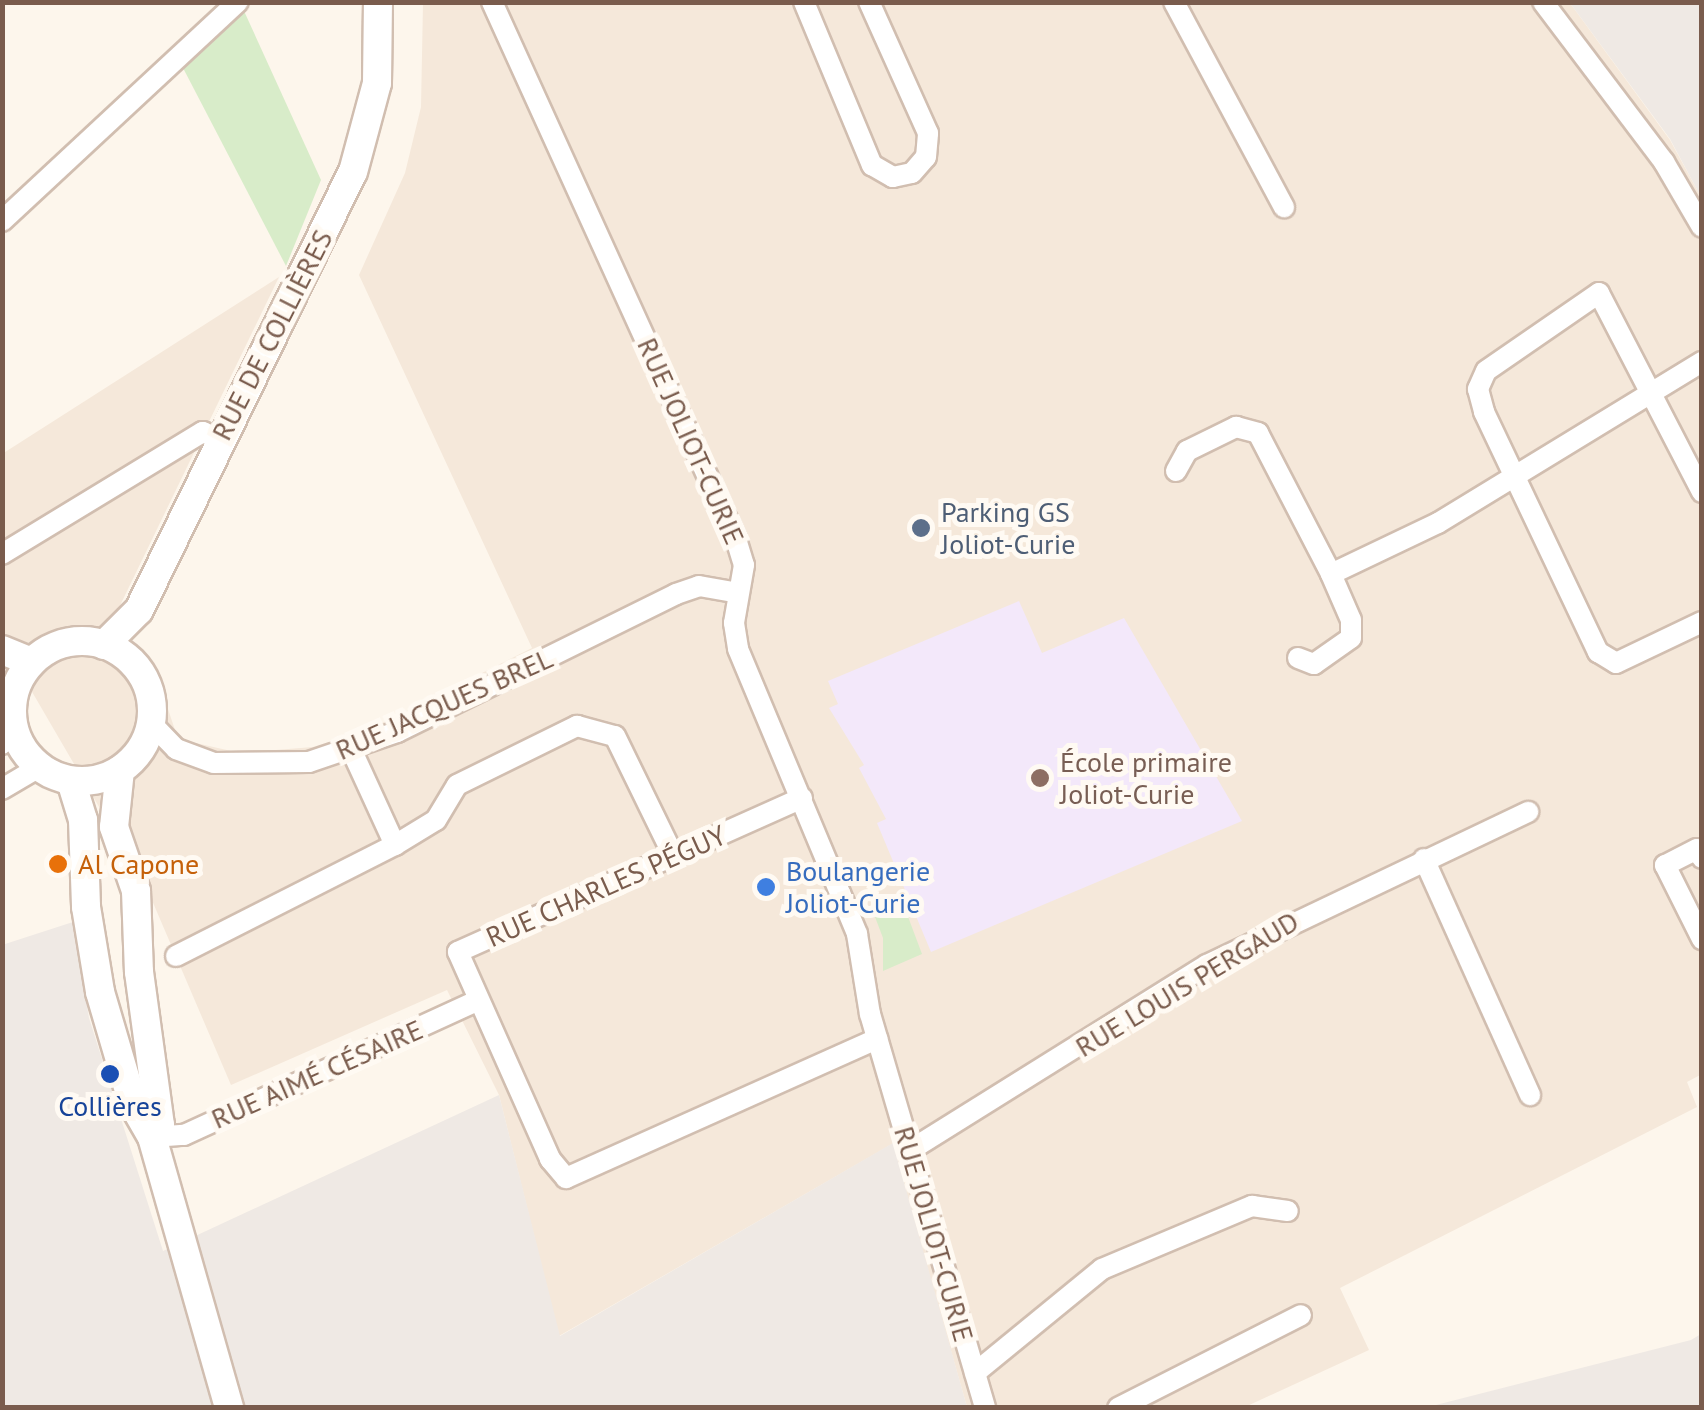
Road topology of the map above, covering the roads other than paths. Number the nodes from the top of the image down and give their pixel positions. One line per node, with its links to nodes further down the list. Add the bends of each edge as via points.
1 (238, 2): 9 (street)
2 (378, 2): 13 (main road, RUE DE COLLIÈRES, via 377,84 353,172)
3 (492, 2): 19 (street, RUE JOLIOT-CURIE, via 736,539 744,564)
4 (804, 2): 5 (street, via 872,165 893,177 912,173 926,158 928,134)
5 (869, 2)
6 (1174, 2): 8 (street)
7 (1544, 2): 10 (street, via 1664,162)
8 (1284, 207)
9 (2, 220)
10 (1702, 227)
11 (1702, 362): 12 (street)
12 (1653, 392): 15 (street); 15 (street, via 1600,293 1486,371 1478,389); 16 (street)
13 (218, 439): 17 (street, via 204,432); 21 (main road, RUE DE COLLIÈRES, via 140,610)
14 (1176, 471): 18 (street, via 1187,451 1236,427 1258,432)
15 (1516, 476): 18 (street); 20 (street, via 1598,652 1616,663)
16 (1702, 492)
17 (2, 554)
18 (1331, 574): 23 (street, via 1351,620 1351,638 1314,664)
19 (737, 593): 27 (street, RUE JACQUES BREL, via 699,586 676,594); 32 (street, RUE JOLIOT-CURIE, via 738,649)
20 (1702, 622)
21 (104, 645): 24 (main road, via 71,642); 26 (main road, via 126,657 145,681)
22 (2, 650): 24 (main road)
23 (1298, 658)
24 (32, 662): 25 (main road)
25 (8, 717): 28 (main road)
26 (151, 724): 27 (street, RUE JACQUES BREL, via 176,749 214,763 309,762); 29 (main road, via 139,752)
27 (352, 751): 34 (street)
28 (39, 768): 30 (main road); 31 (street)
29 (120, 770): 30 (main road); 43 (main road, via 114,827 136,891 139,972 160,1125)
30 (71, 780): 43 (main road, via 83,820 86,907 100,992 133,1104)
31 (2, 790)
32 (802, 798): 35 (street, RUE CHARLES PÉGUY); 41 (street, RUE JOLIOT-CURIE, via 857,934 859,971)
33 (1528, 812): 37 (street, RUE LOUIS PERGAUD)
34 (395, 845): 35 (street, via 436,820 457,785 577,726 615,736); 39 (street)
35 (674, 855): 40 (street, RUE CHARLES PÉGUY, via 458,952)
36 (1702, 858): 38 (street, via 1697,849 1666,865)
37 (1424, 859): 42 (street); 44 (street, RUE LOUIS PERGAUD, via 1207,965)
38 (1702, 939)
39 (176, 956)
40 (479, 1000): 41 (street, via 557,1173 574,1178); 43 (street, RUE AIMÉ CÉSAIRE, via 184,1134)
41 (878, 1039): 44 (street, RUE JOLIOT-CURIE)
42 (1530, 1095)
43 (152, 1137): 48 (main road)
44 (910, 1151): 47 (street, RUE JOLIOT-CURIE)
45 (1288, 1211): 47 (street, via 1252,1206 1102,1268)
46 (1301, 1315): 50 (street)
47 (975, 1373): 49 (street, RUE JOLIOT-CURIE)
48 (229, 1408)
49 (985, 1408)
50 (1118, 1408)

